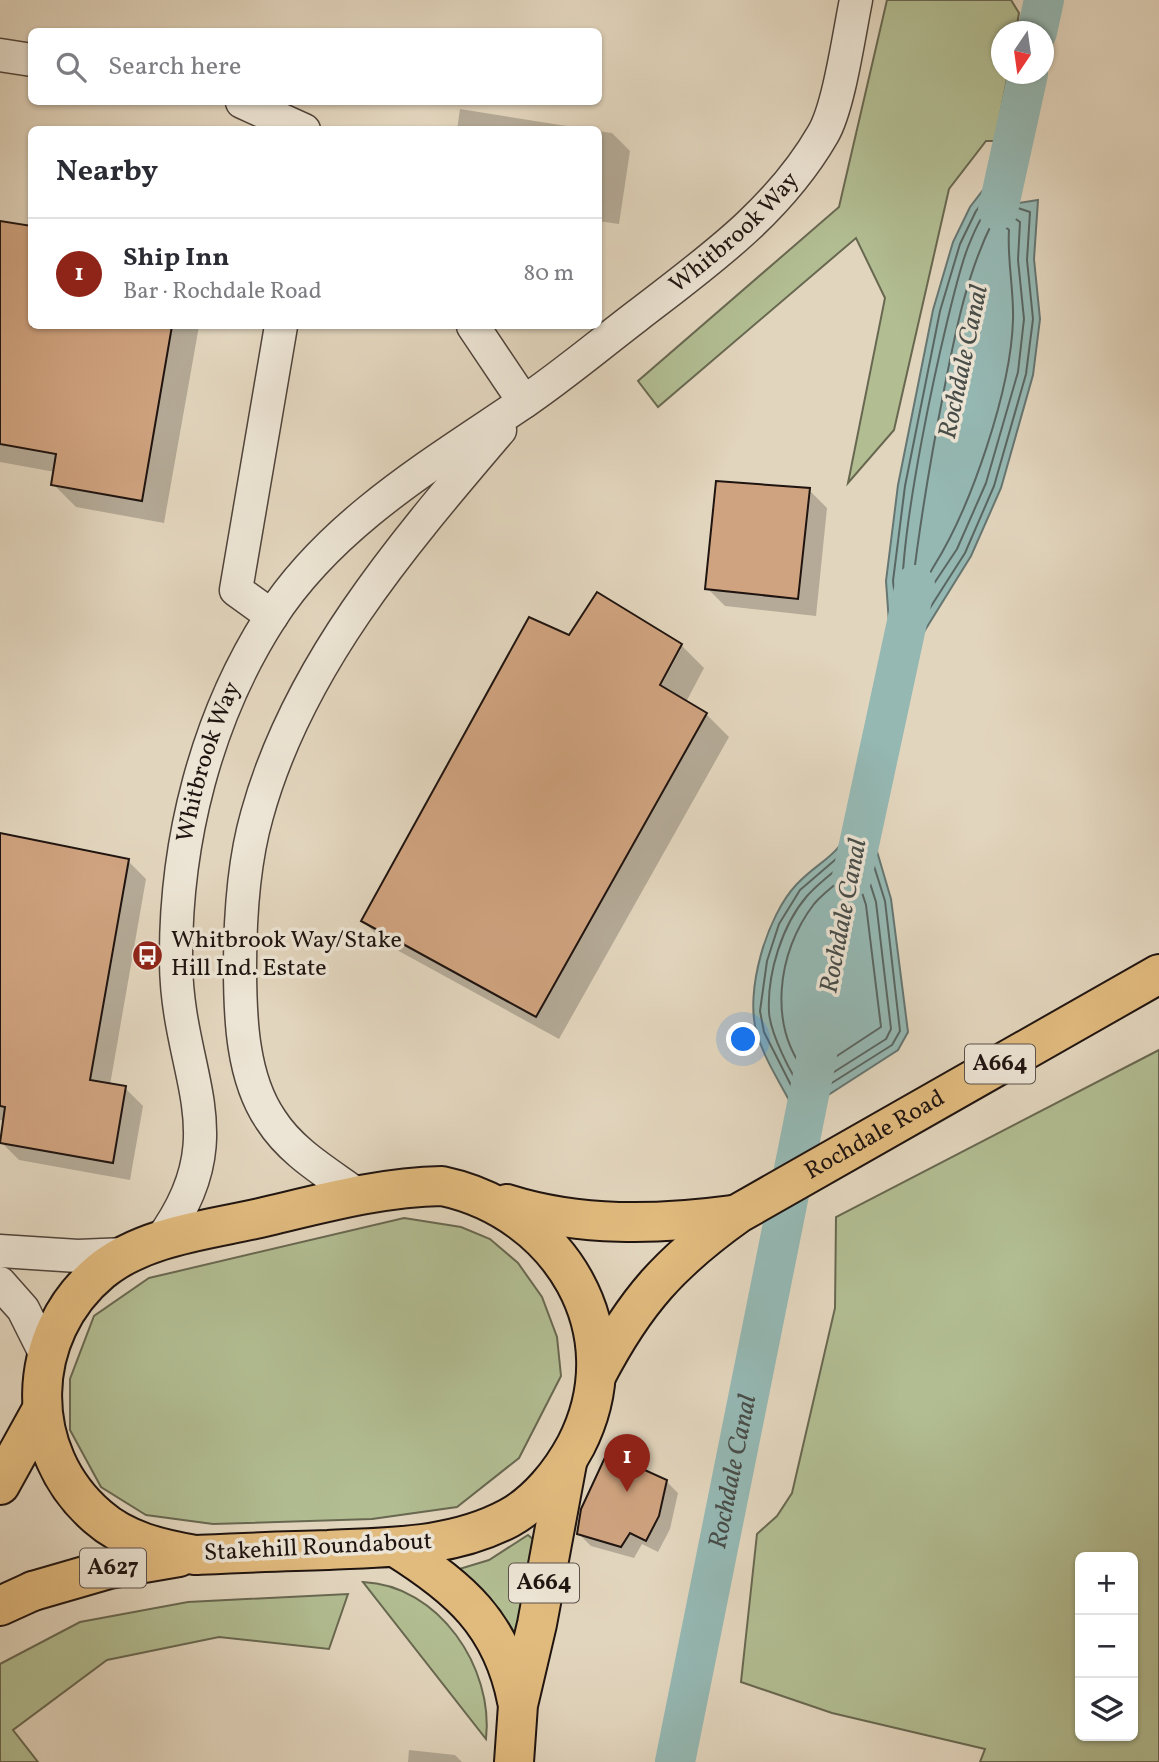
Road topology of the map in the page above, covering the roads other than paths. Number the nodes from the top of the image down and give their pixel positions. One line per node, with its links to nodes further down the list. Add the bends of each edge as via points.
1 (856, 0): 8 (street, Whitbrook Way, via 825,131 779,197 735,240)
2 (0, 55): 3 (street)
3 (28, 59)
4 (249, 105): 5 (street)
5 (295, 126)
6 (280, 329): 9 (street, via 236,590)
7 (475, 329): 8 (street)
8 (524, 402): 9 (street, Whitbrook Way, via 375,506 295,584); 12 (street, Whitbrook Way, via 437,504 325,659 296,710 256,817 245,873 240,1002 257,1093 285,1139)
9 (271, 616): 14 (street, Whitbrook Way, via 216,727 182,863 178,998 201,1115 200,1164 179,1216)
10 (1159, 974): 13 (main road, Rochdale Road / A664)
11 (468, 1192): 12 (main road, Stakehill Roundabout, via 408,1186); 13 (main road, Rochdale Road / A664, via 521,1209 575,1219 685,1221); 18 (main road, Stakehill Roundabout, via 506,1208 538,1233 565,1263 583,1298 594,1338)
12 (359, 1196): 14 (main road, Stakehill Roundabout)
13 (739, 1213): 18 (main road, Rochdale Road / A664, via 693,1245 654,1284 621,1329)
14 (143, 1248): 15 (street, via 78,1256); 17 (main road, Stakehill Roundabout, via 101,1271 78,1293 60,1320)
15 (0, 1251)
16 (0, 1283): 17 (street, via 23,1309)
17 (46, 1355): 19 (main road, Stakehill Roundabout)
18 (596, 1378): 20 (main road, Stakehill Roundabout, via 584,1429)
19 (41, 1411): 21 (main road); 23 (main road, Stakehill Roundabout, via 59,1468 75,1494 99,1518 127,1536 164,1550)
20 (567, 1461): 22 (main road, Stakehill Roundabout, via 543,1491 512,1516 483,1531); 25 (main road, A664)
21 (0, 1485)
22 (395, 1547): 23 (main road, Stakehill Roundabout); 25 (main road, A664, via 431,1569 490,1629 510,1666)
23 (195, 1555): 24 (main road, A627, via 110,1569)
24 (16, 1599)
25 (518, 1704): 26 (main road, A664)
26 (514, 1762)

